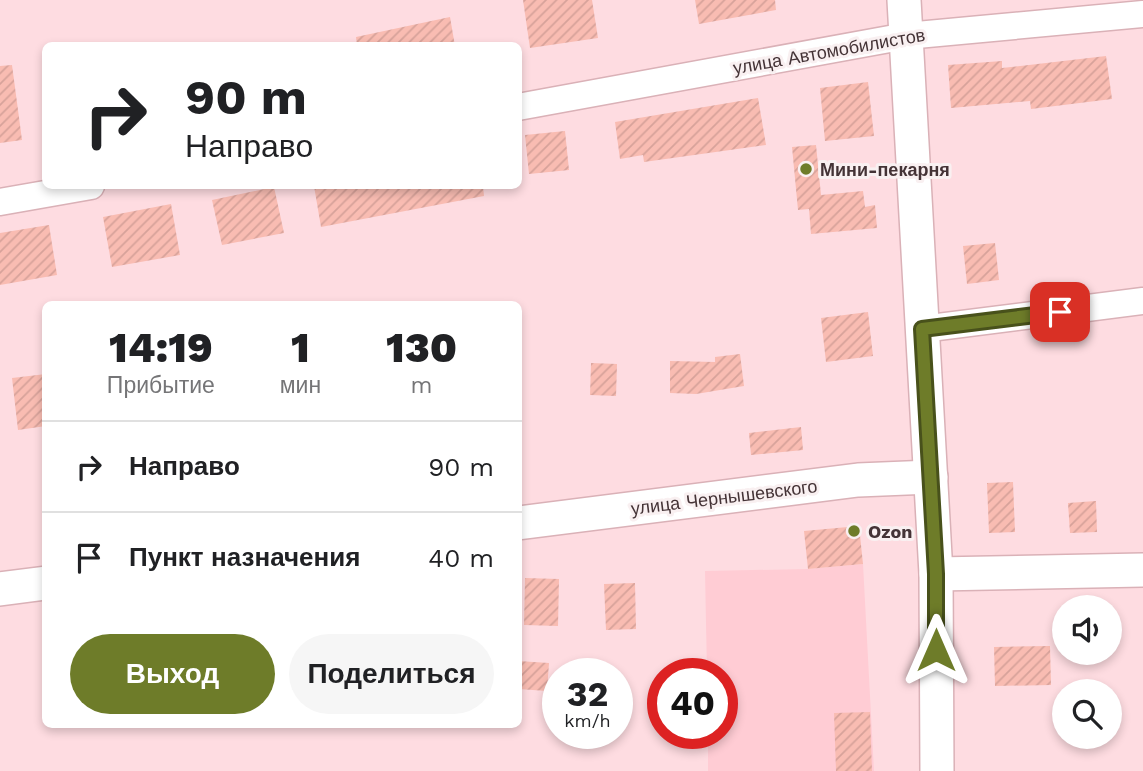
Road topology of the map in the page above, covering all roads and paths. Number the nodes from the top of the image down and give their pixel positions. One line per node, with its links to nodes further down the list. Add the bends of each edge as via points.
1 (904, 0): 3 (street)
2 (1143, 14): 3 (street, улица Автомобилистов)
3 (906, 36): 4 (street, улица Автомобилистов); 8 (street)
4 (522, 106)
5 (74, 189): 6 (street)
6 (0, 202)
7 (1143, 302): 8 (street)
8 (922, 329): 9 (street)
9 (931, 477): 10 (street, улица Чернышевского, via 858,480); 12 (street)
10 (522, 522)
11 (1143, 569): 12 (street)
12 (936, 574): 15 (street)
13 (42, 584): 14 (street)
14 (0, 589)
15 (937, 771)

